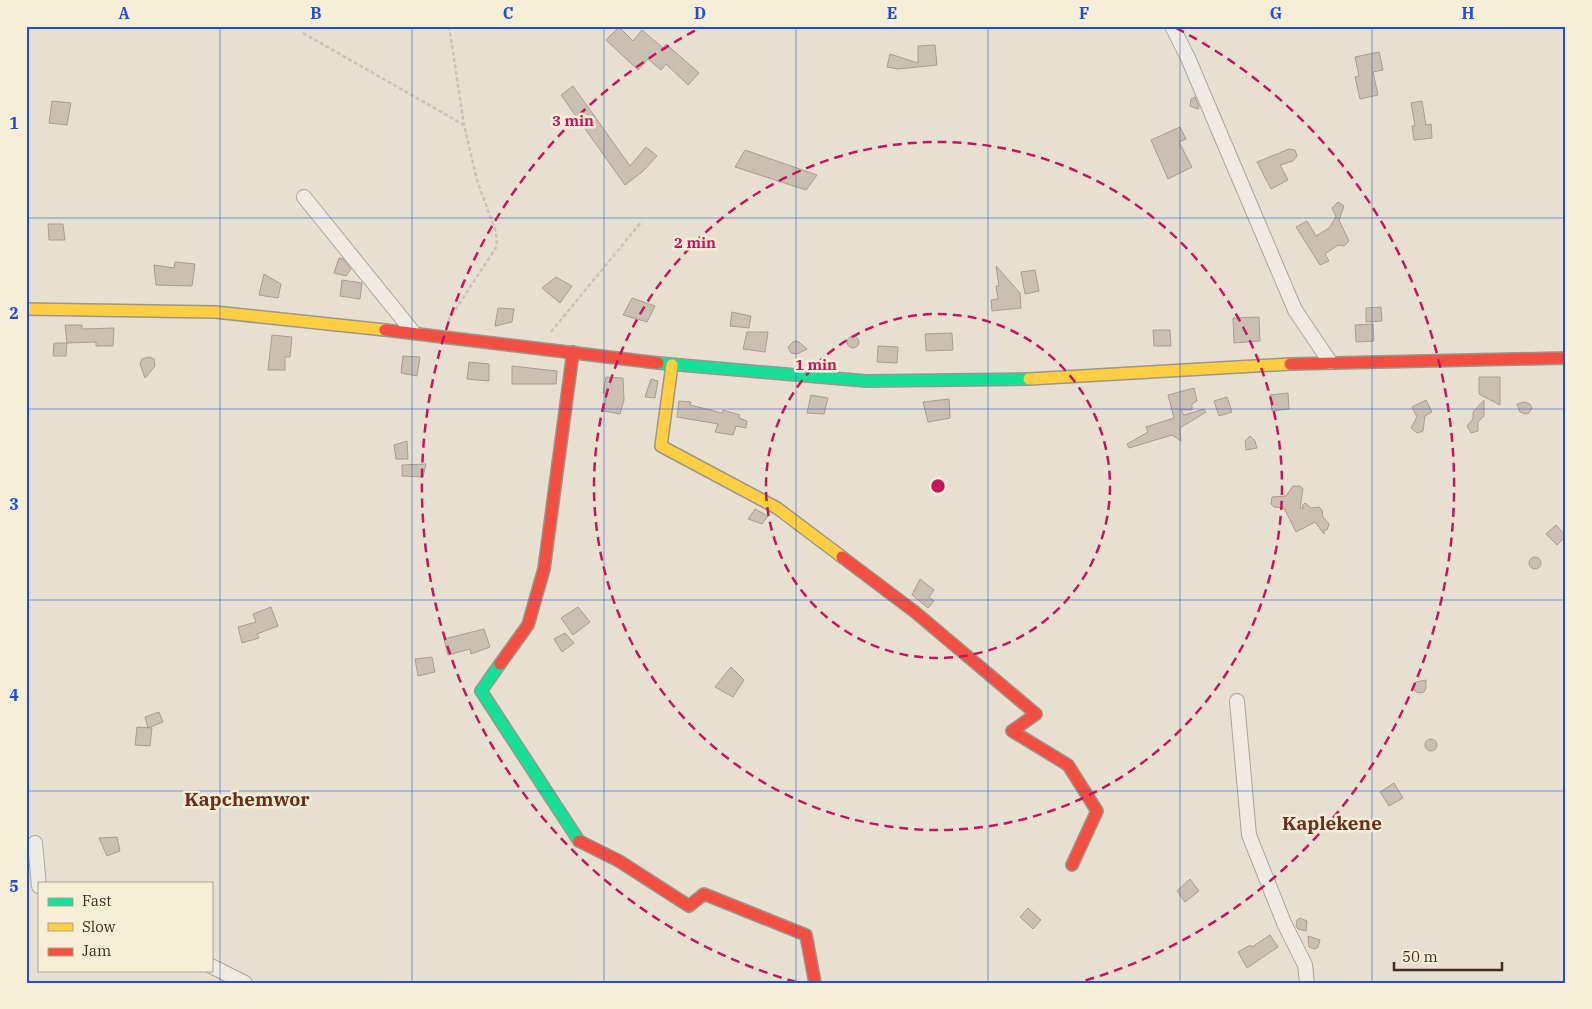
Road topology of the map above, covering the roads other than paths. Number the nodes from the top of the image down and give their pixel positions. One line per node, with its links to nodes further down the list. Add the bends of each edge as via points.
1 (1172, 26): 7 (street, via 1295,310)
2 (304, 197): 4 (street)
3 (26, 309): 4 (street, via 215,312)
4 (413, 332): 5 (street)
5 (573, 352): 8 (street); 15 (street, via 544,569 528,625 481,691 577,840 619,861 689,906 704,894 806,935)
6 (1566, 358): 7 (street)
7 (1330, 362): 8 (street, via 1157,374 929,381 866,381)
8 (672, 366): 11 (street, via 662,446 777,508 915,612 1036,714 1012,731 1068,765 1097,811)
9 (1236, 701): 16 (street, via 1249,835 1284,923 1305,965)
10 (35, 843): 12 (street)
11 (1072, 865)
12 (39, 882)
13 (212, 966): 14 (street)
14 (245, 983)
15 (815, 983)
16 (1307, 983)

